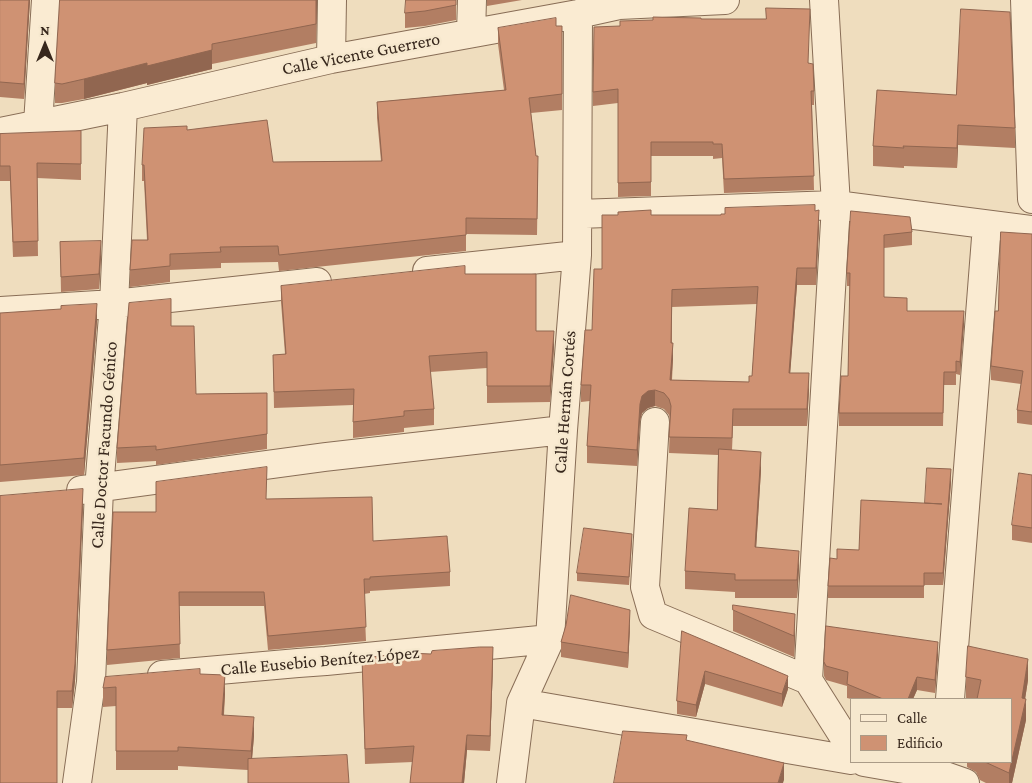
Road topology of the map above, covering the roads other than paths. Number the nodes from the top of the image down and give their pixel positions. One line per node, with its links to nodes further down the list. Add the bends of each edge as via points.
1 (46, 0): 12 (street)
2 (332, 0): 10 (street)
3 (472, 0): 9 (street)
4 (725, 0): 7 (street, Calle Vicente Guerrero)
5 (824, 0): 15 (street)
6 (1025, 0): 14 (street)
7 (619, 2): 8 (street, Calle Vicente Guerrero)
8 (578, 14): 9 (street, Calle Vicente Guerrero); 16 (street, Calle Hernán Cortés)
9 (470, 33): 10 (street, Calle Vicente Guerrero)
10 (331, 58): 11 (street, Calle Vicente Guerrero)
11 (123, 107): 12 (street, Calle Vicente Guerrero); 22 (street, Calle Doctor Facundo Génico)
12 (38, 124): 13 (street, Calle Vicente Guerrero)
13 (0, 132)
14 (1032, 199)
15 (836, 205): 16 (street); 17 (street); 30 (street)
16 (578, 214): 19 (street, Calle Hernán Cortés)
17 (987, 224): 18 (street); 31 (street)
18 (1032, 230)
19 (577, 255): 20 (street); 25 (street, Calle Hernán Cortés)
20 (400, 274)
21 (341, 280): 22 (street)
22 (114, 304): 23 (street); 26 (street, Calle Doctor Facundo Génico)
23 (0, 311)
24 (655, 422): 30 (street, via 645,586 653,615)
25 (563, 430): 26 (street, via 325,457); 28 (street, Calle Hernán Cortés)
26 (99, 489): 27 (street); 37 (street, Calle Doctor Facundo Génico, via 101,681)
27 (59, 492)
28 (550, 639): 29 (street, Calle Eusebio Benítez López); 32 (street, Calle Hernán Cortés)
29 (140, 677)
30 (808, 680): 33 (street)
31 (950, 698)
32 (522, 703): 34 (street); 38 (street, Calle Hernán Cortés)
33 (850, 746)
34 (850, 760)
35 (871, 763): 36 (street)
36 (952, 774)
37 (76, 783)
38 (511, 783)

